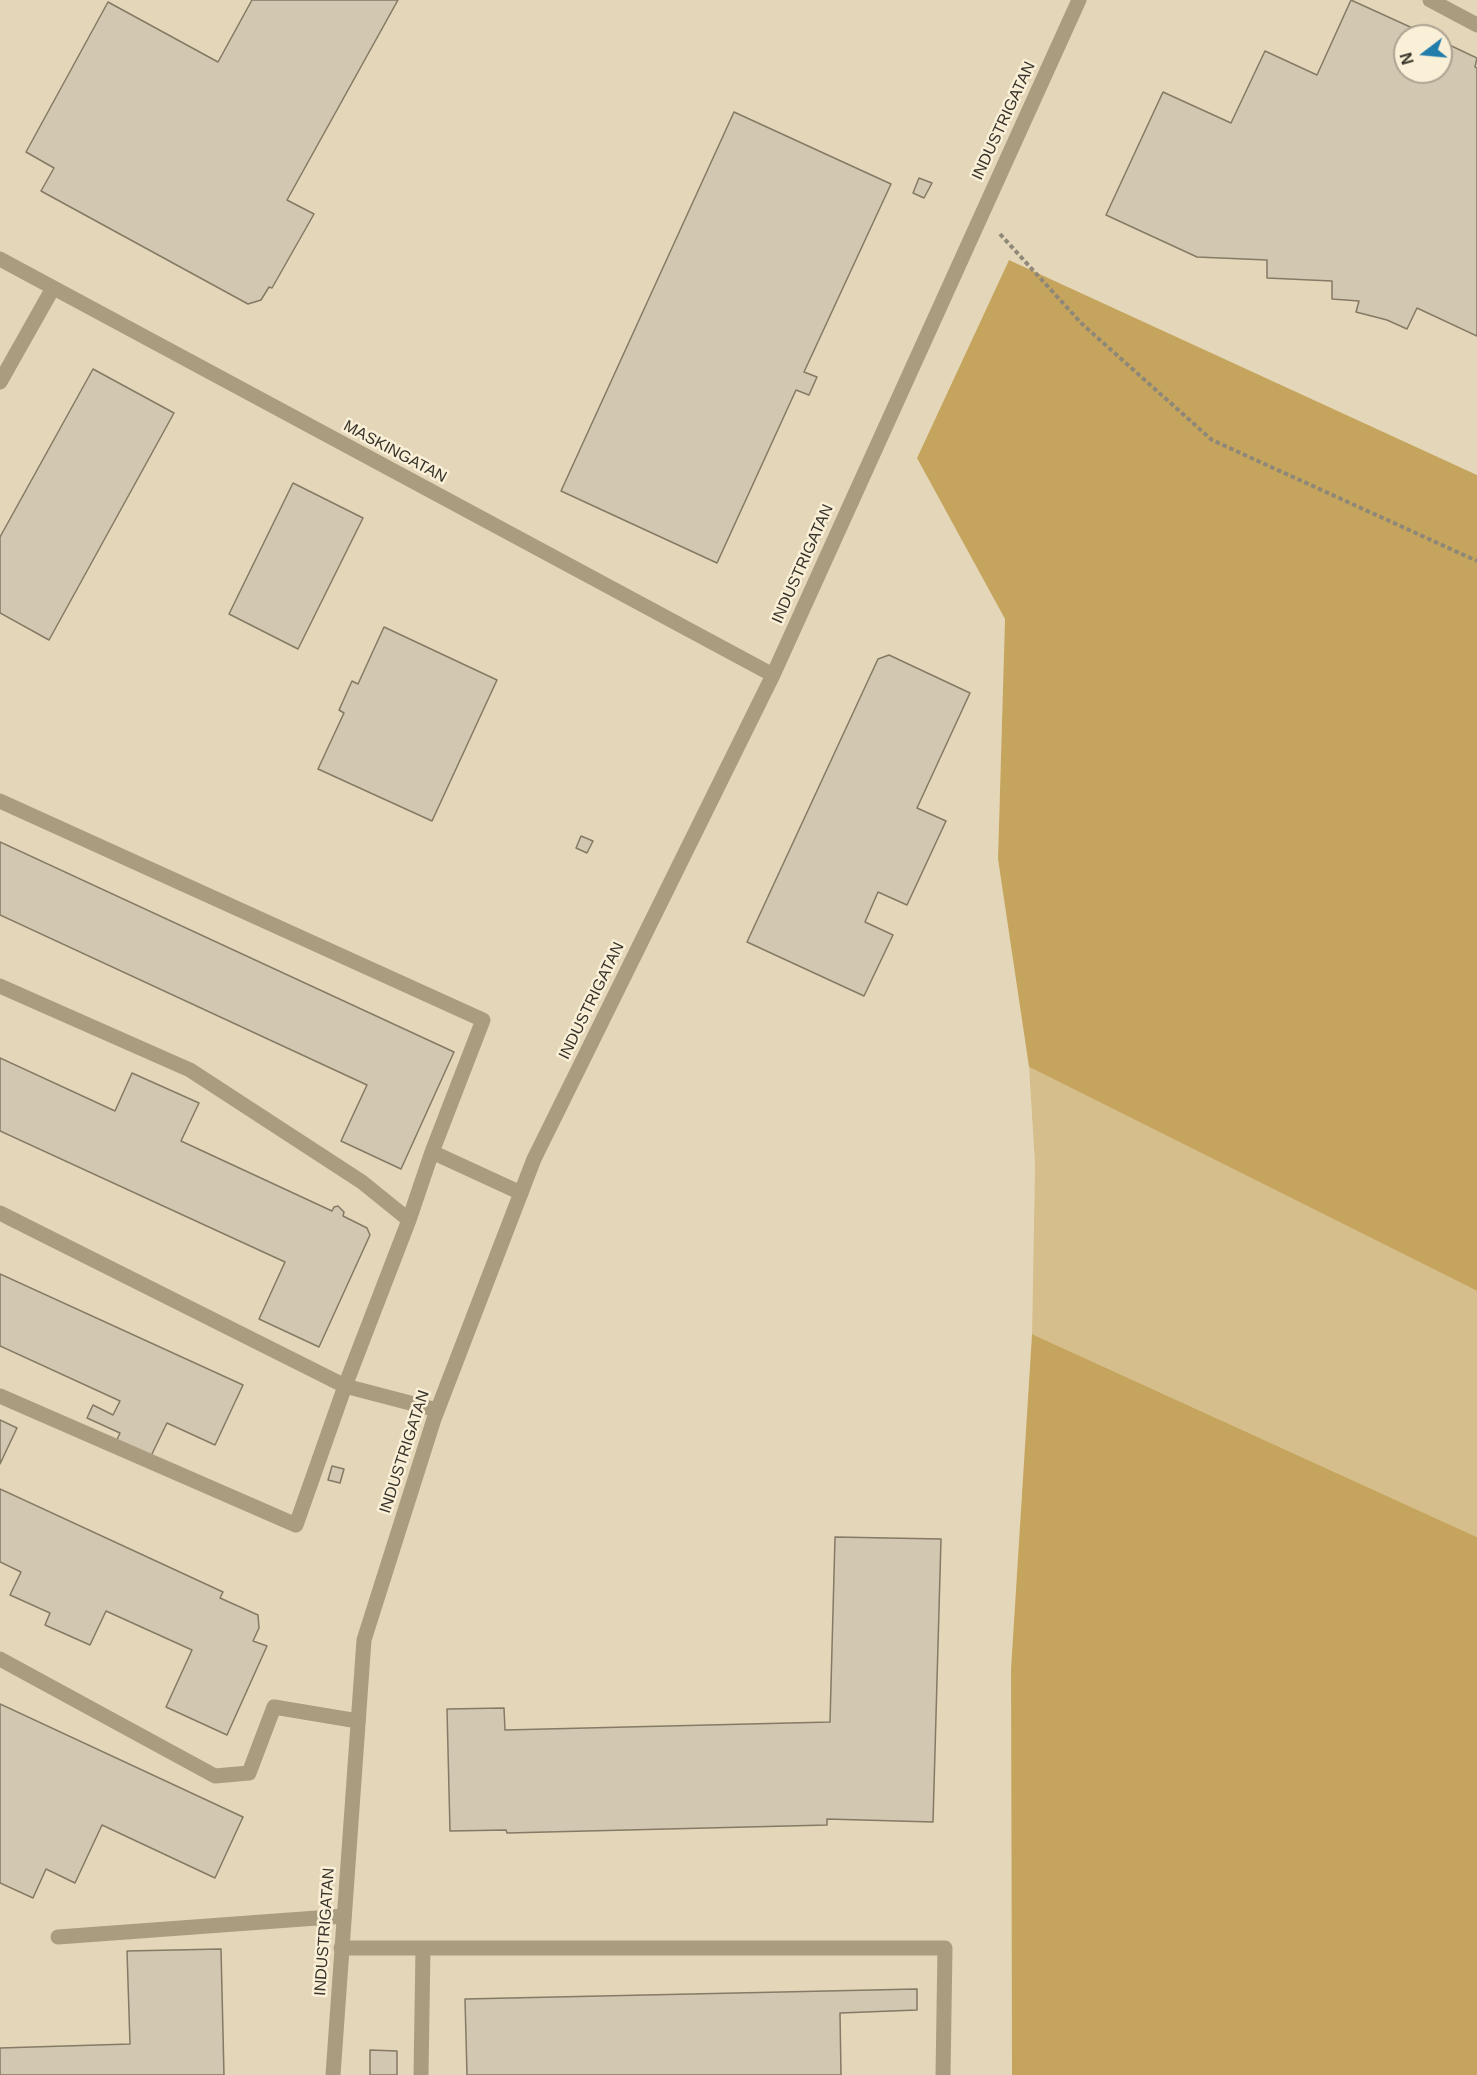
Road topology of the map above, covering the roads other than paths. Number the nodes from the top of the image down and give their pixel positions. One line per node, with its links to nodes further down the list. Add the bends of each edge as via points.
1 (1079, 0): 7 (street, INDUSTRIGATAN)
2 (1430, 0): 3 (street)
3 (1477, 25)
4 (0, 259): 5 (street, MASKINGATAN)
5 (53, 288): 6 (street); 7 (street, MASKINGATAN)
6 (0, 382)
7 (773, 675): 11 (street, INDUSTRIGATAN, via 534,1159)
8 (0, 801): 10 (street, via 483,1020)
9 (0, 986): 13 (street, via 190,1070 362,1182)
10 (432, 1152): 11 (street); 13 (street)
11 (521, 1193): 16 (street, INDUSTRIGATAN)
12 (0, 1213): 14 (street)
13 (409, 1220): 14 (street)
14 (345, 1386): 15 (street, via 296,1525); 16 (street)
15 (0, 1396)
16 (437, 1410): 18 (street, INDUSTRIGATAN, via 364,1640)
17 (0, 1659): 18 (street, via 215,1776 249,1773 273,1707)
18 (358, 1721): 19 (street, INDUSTRIGATAN)
19 (344, 1916): 20 (street); 21 (street, INDUSTRIGATAN)
20 (58, 1937)
21 (341, 1948): 22 (street); 23 (street, INDUSTRIGATAN)
22 (423, 1948): 24 (street); 25 (street, via 945,1947)
23 (333, 2075)
24 (421, 2075)
25 (943, 2075)

